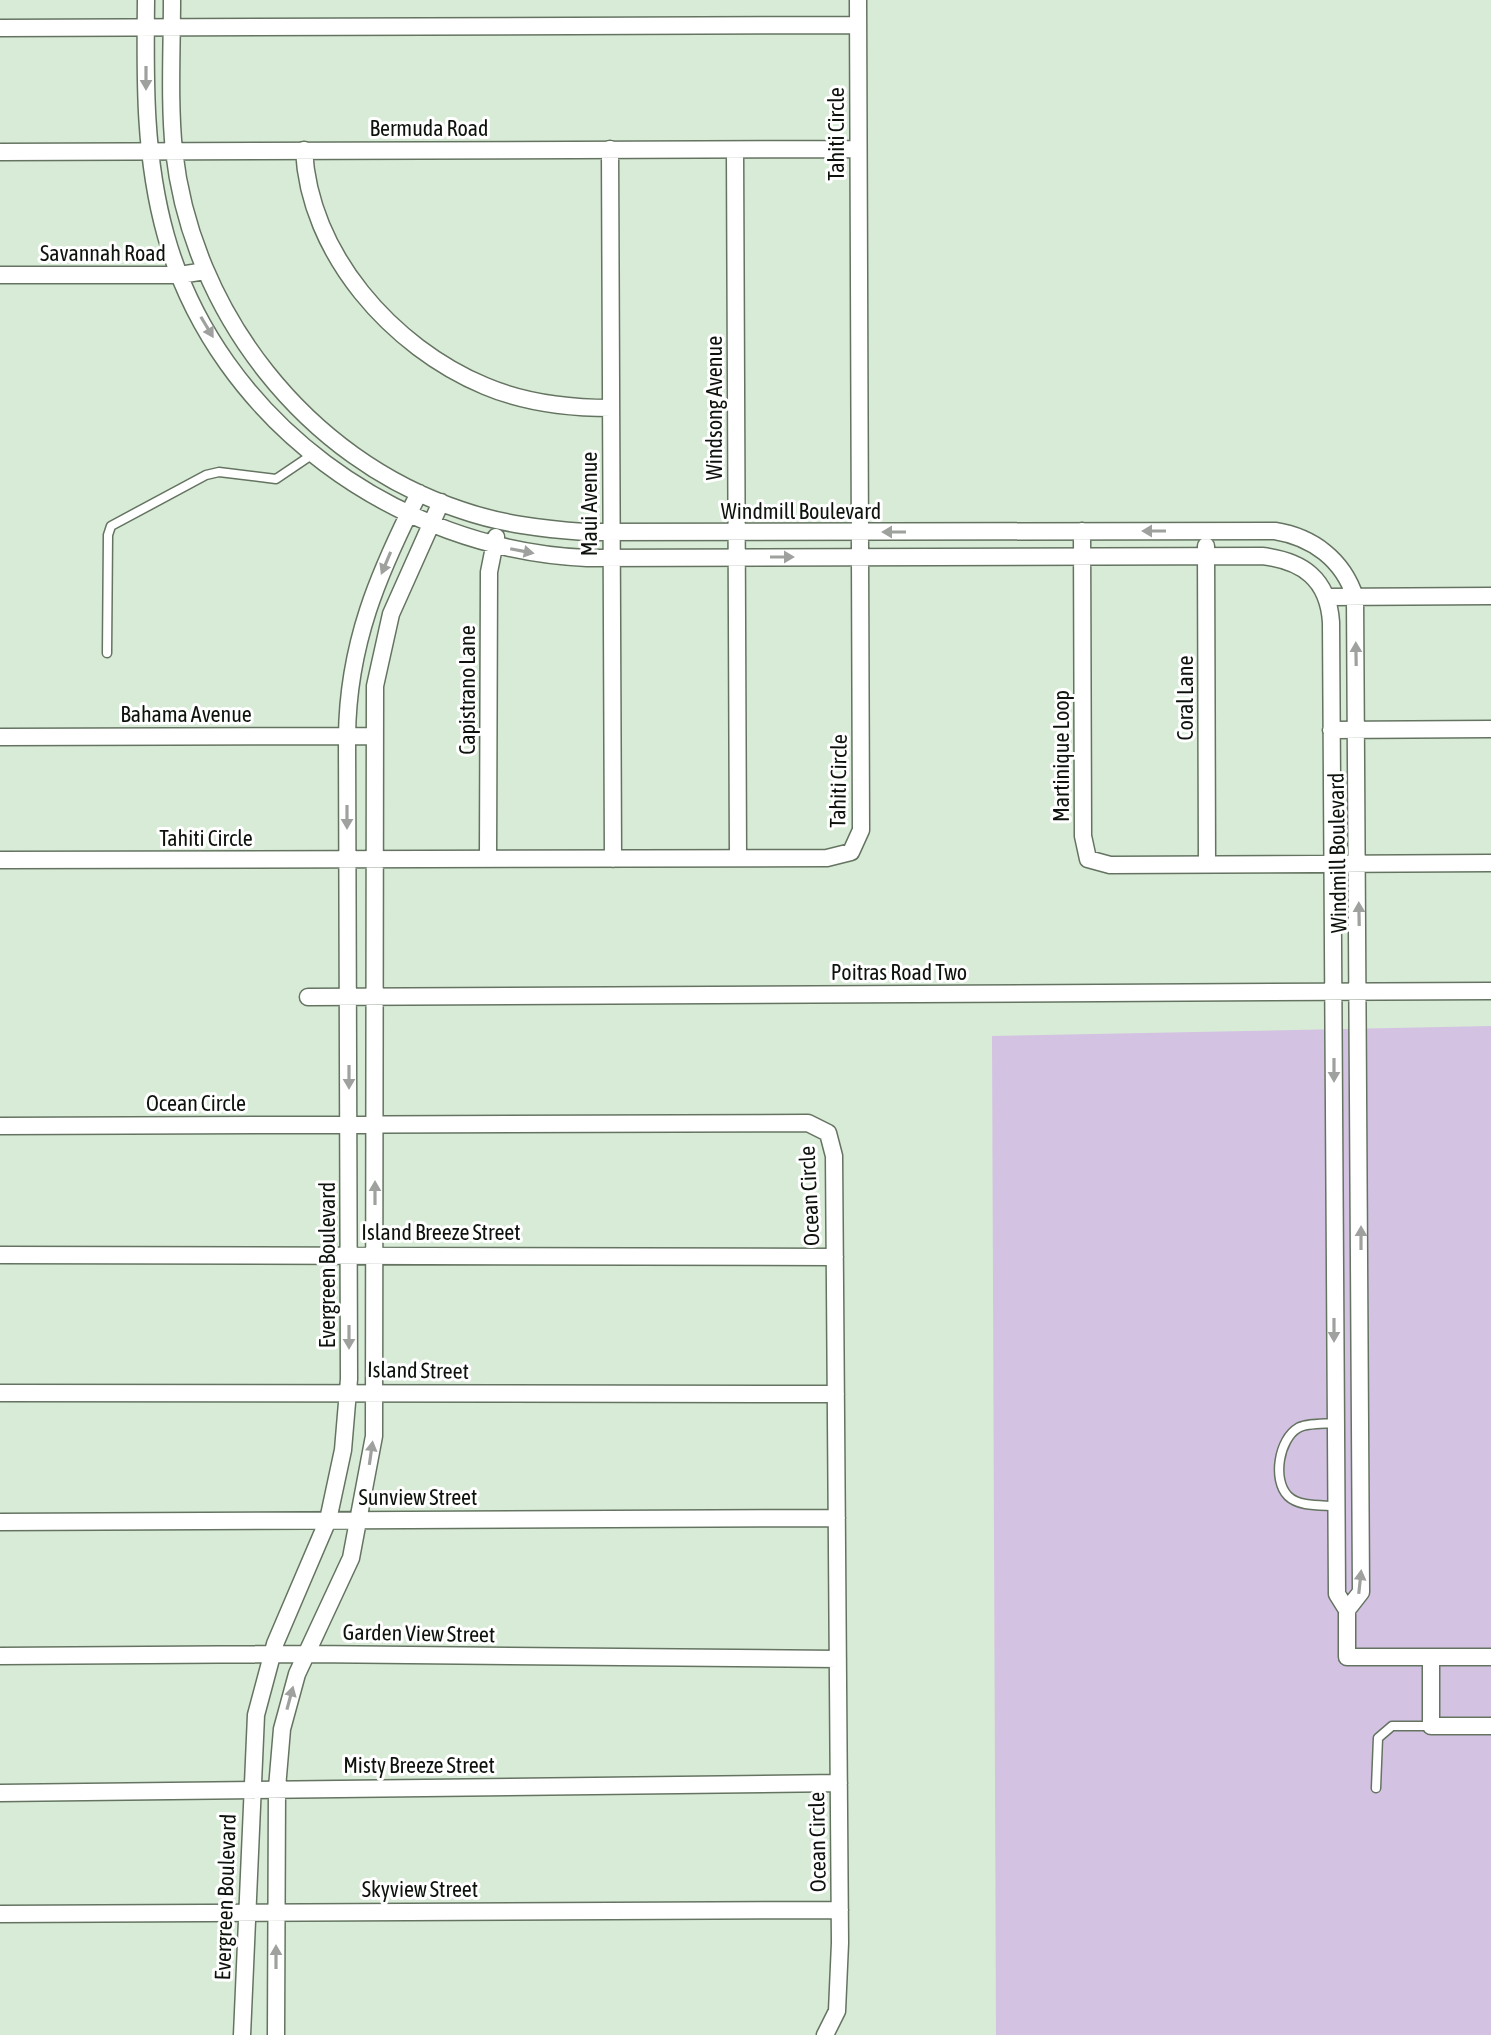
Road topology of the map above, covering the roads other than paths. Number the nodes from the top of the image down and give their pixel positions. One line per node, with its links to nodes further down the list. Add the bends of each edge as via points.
1 (146, 0): 7 (street, Windmill Boulevard)
2 (172, 0): 5 (street, Windmill Boulevard)
3 (858, 0): 4 (street, Tahiti Circle)
4 (858, 25): 5 (street); 9 (street, Tahiti Circle)
5 (172, 27): 7 (street); 12 (street, Windmill Boulevard)
6 (0, 28): 7 (street)
7 (146, 28): 14 (street, Windmill Boulevard, one-way to 14)
8 (610, 149): 10 (street, Bermuda Road); 11 (street, Bermuda Road); 18 (street, Maui Avenue)
9 (858, 149): 11 (street, Bermuda Road); 27 (street, Tahiti Circle)
10 (304, 150): 12 (street, Bermuda Road); 18 (street, via 312,201 329,240 363,293 401,334 488,387 550,404)
11 (735, 150): 29 (street, Windsong Avenue)
12 (174, 151): 14 (street, Bermuda Road); 15 (street, Windmill Boulevard)
13 (0, 152): 14 (street, Bermuda Road)
14 (150, 152): 17 (street, Windmill Boulevard, via 161,218)
15 (205, 271): 17 (street, Savannah Road); 20 (street, Windmill Boulevard, via 242,340 292,401 351,453)
16 (0, 275): 17 (street, Savannah Road)
17 (180, 275): 19 (street, Windmill Boulevard, one-way to 19, via 203,321 248,388)
18 (611, 408): 28 (street, Maui Avenue)
19 (313, 454): 22 (street, Windmill Boulevard); 39 (lane, via 276,479 206,475 111,526)
20 (419, 493): 21 (street, Windmill Boulevard); 22 (street, Evergreen Boulevard)
21 (441, 502): 23 (street, Windmill Boulevard); 24 (street)
22 (408, 515): 24 (street, Windmill Boulevard); 43 (street, Evergreen Boulevard, one-way to 43, via 358,635)
23 (500, 522): 28 (street, Windmill Boulevard); 30 (street, Capistrano Lane)
24 (430, 526): 30 (street, Windmill Boulevard); 44 (street, via 385,633)
25 (1082, 531): 26 (street, Windmill Boulevard, one-way to 25); 27 (street, Windmill Boulevard, one-way to 27); 32 (street, Martinique Loop)
26 (1206, 531): 31 (street, Coral Lane); 38 (street, Windmill Boulevard, via 1275,531 1308,540 1334,560)
27 (860, 532): 29 (street, Windmill Boulevard); 34 (street, Tahiti Circle)
28 (612, 533): 29 (street, Windmill Boulevard); 35 (street, Maui Avenue)
29 (736, 533): 33 (street, Windsong Avenue)
30 (494, 545): 35 (street, Windmill Boulevard, one-way to 35, via 563,557); 47 (street, Capistrano Lane, via 489,572)
31 (1207, 555): 32 (street, Windmill Boulevard); 37 (street, Windmill Boulevard, via 1294,562 1315,577); 55 (street, Coral Lane)
32 (1082, 556): 34 (street, Windmill Boulevard); 55 (street, Martinique Loop, via 1085,852 1094,862 1110,865)
33 (737, 557): 34 (street, Windmill Boulevard, one-way to 34); 35 (street, Windmill Boulevard); 46 (street, Windsong Avenue)
34 (860, 557): 46 (street, Tahiti Circle, via 860,838 851,852 836,858)
35 (611, 558): 48 (street, Maui Avenue)
36 (1491, 596): 38 (street)
37 (1327, 597): 38 (street); 41 (street, Windmill Boulevard)
38 (1355, 597): 42 (street, Windmill Boulevard, one-way to 38)
39 (107, 653)
40 (1491, 729): 42 (street)
41 (1331, 730): 42 (street); 52 (street, Windmill Boulevard)
42 (1357, 730): 53 (street, Windmill Boulevard)
43 (347, 736): 44 (street, Bahama Avenue); 45 (street, Bahama Avenue); 50 (street, Evergreen Boulevard, one-way to 50)
44 (373, 736): 51 (street)
45 (0, 737)
46 (738, 858): 48 (street, Tahiti Circle)
47 (488, 859): 48 (street, Tahiti Circle); 51 (street, Tahiti Circle)
48 (613, 859)
49 (0, 860): 50 (street, Tahiti Circle)
50 (347, 860): 51 (street, Tahiti Circle); 59 (street, Evergreen Boulevard)
51 (373, 860): 60 (street)
52 (1333, 863): 53 (street); 55 (street); 57 (street, Windmill Boulevard)
53 (1359, 863): 54 (street); 58 (street, Windmill Boulevard, one-way to 53)
54 (1491, 863)
55 (1207, 864)
56 (1491, 991): 58 (street, Poitras Road Two)
57 (1333, 992): 58 (street, Poitras Road Two); 60 (street, Poitras Road Two); 73 (street, Windmill Boulevard, one-way to 73)
58 (1360, 992): 74 (street, Windmill Boulevard, one-way to 58)
59 (348, 996): 60 (street, Poitras Road Two); 61 (street, Poitras Road Two); 62 (street, Evergreen Boulevard, one-way to 62)
60 (374, 996): 64 (street)
61 (308, 997)
62 (349, 1124): 63 (street, Ocean Circle); 64 (street, Ocean Circle); 65 (street, Evergreen Boulevard)
63 (0, 1126)
64 (375, 1126): 66 (street, one-way to 64); 68 (street, Ocean Circle, via 808,1123 828,1133 834,1156)
65 (349, 1254): 66 (street, Island Breeze Street); 67 (street, Island Breeze Street); 69 (street, Evergreen Boulevard, one-way to 69)
66 (375, 1254): 68 (street, Island Breeze Street); 70 (street)
67 (0, 1255)
68 (835, 1257): 72 (street, Ocean Circle)
69 (348, 1391): 70 (street, Island Street); 71 (street, Island Street); 79 (street, Evergreen Boulevard, via 343,1450)
70 (374, 1392): 72 (street, Island Street); 78 (street, one-way to 70, via 374,1436)
71 (0, 1393)
72 (836, 1394): 77 (street, Ocean Circle)
73 (1335, 1423): 75 (street, Windmill Boulevard); 76 (lane, via 1299,1427 1285,1440 1280,1457 1281,1485 1288,1497 1303,1504)
74 (1361, 1453): 75 (street); 81 (street, Windmill Boulevard, one-way to 74, via 1361,1592)
75 (1335, 1454): 76 (street, Windmill Boulevard)
76 (1335, 1506): 81 (street, Windmill Boulevard, via 1337,1594)
77 (837, 1518): 78 (street, Sunview Street); 87 (street, Ocean Circle)
78 (360, 1519): 79 (street, Sunview Street); 82 (street, via 351,1558)
79 (328, 1520): 80 (street, Sunview Street); 83 (street, Evergreen Boulevard)
80 (0, 1522)
81 (1347, 1610): 85 (street, via 1347,1657)
82 (308, 1654): 83 (street, Garden View Street); 87 (street, Garden View Street); 91 (street, one-way to 82, via 282,1729)
83 (272, 1655): 84 (street, Garden View Street); 93 (street, Evergreen Boulevard, via 256,1715)
84 (0, 1656)
85 (1431, 1657): 86 (street); 88 (street)
86 (1491, 1657)
87 (838, 1659): 90 (street, Ocean Circle)
88 (1431, 1726): 89 (street); 92 (lane, via 1392,1726 1378,1738)
89 (1491, 1726)
90 (839, 1783): 91 (street, Misty Breeze Street); 95 (street, Ocean Circle)
91 (277, 1788): 93 (street, Misty Breeze Street); 97 (street)
92 (1376, 1788)
93 (251, 1789): 94 (street, Misty Breeze Street); 96 (street, Evergreen Boulevard)
94 (0, 1793)
95 (840, 1910): 97 (street, Skyview Street); 101 (street, Ocean Circle, via 837,2011)
96 (247, 1911): 97 (street, Skyview Street); 98 (street, Skyview Street); 99 (street, Evergreen Boulevard)
97 (276, 1911): 100 (street, one-way to 97)
98 (0, 1914)
99 (242, 2035)
100 (276, 2035)
101 (825, 2035)

